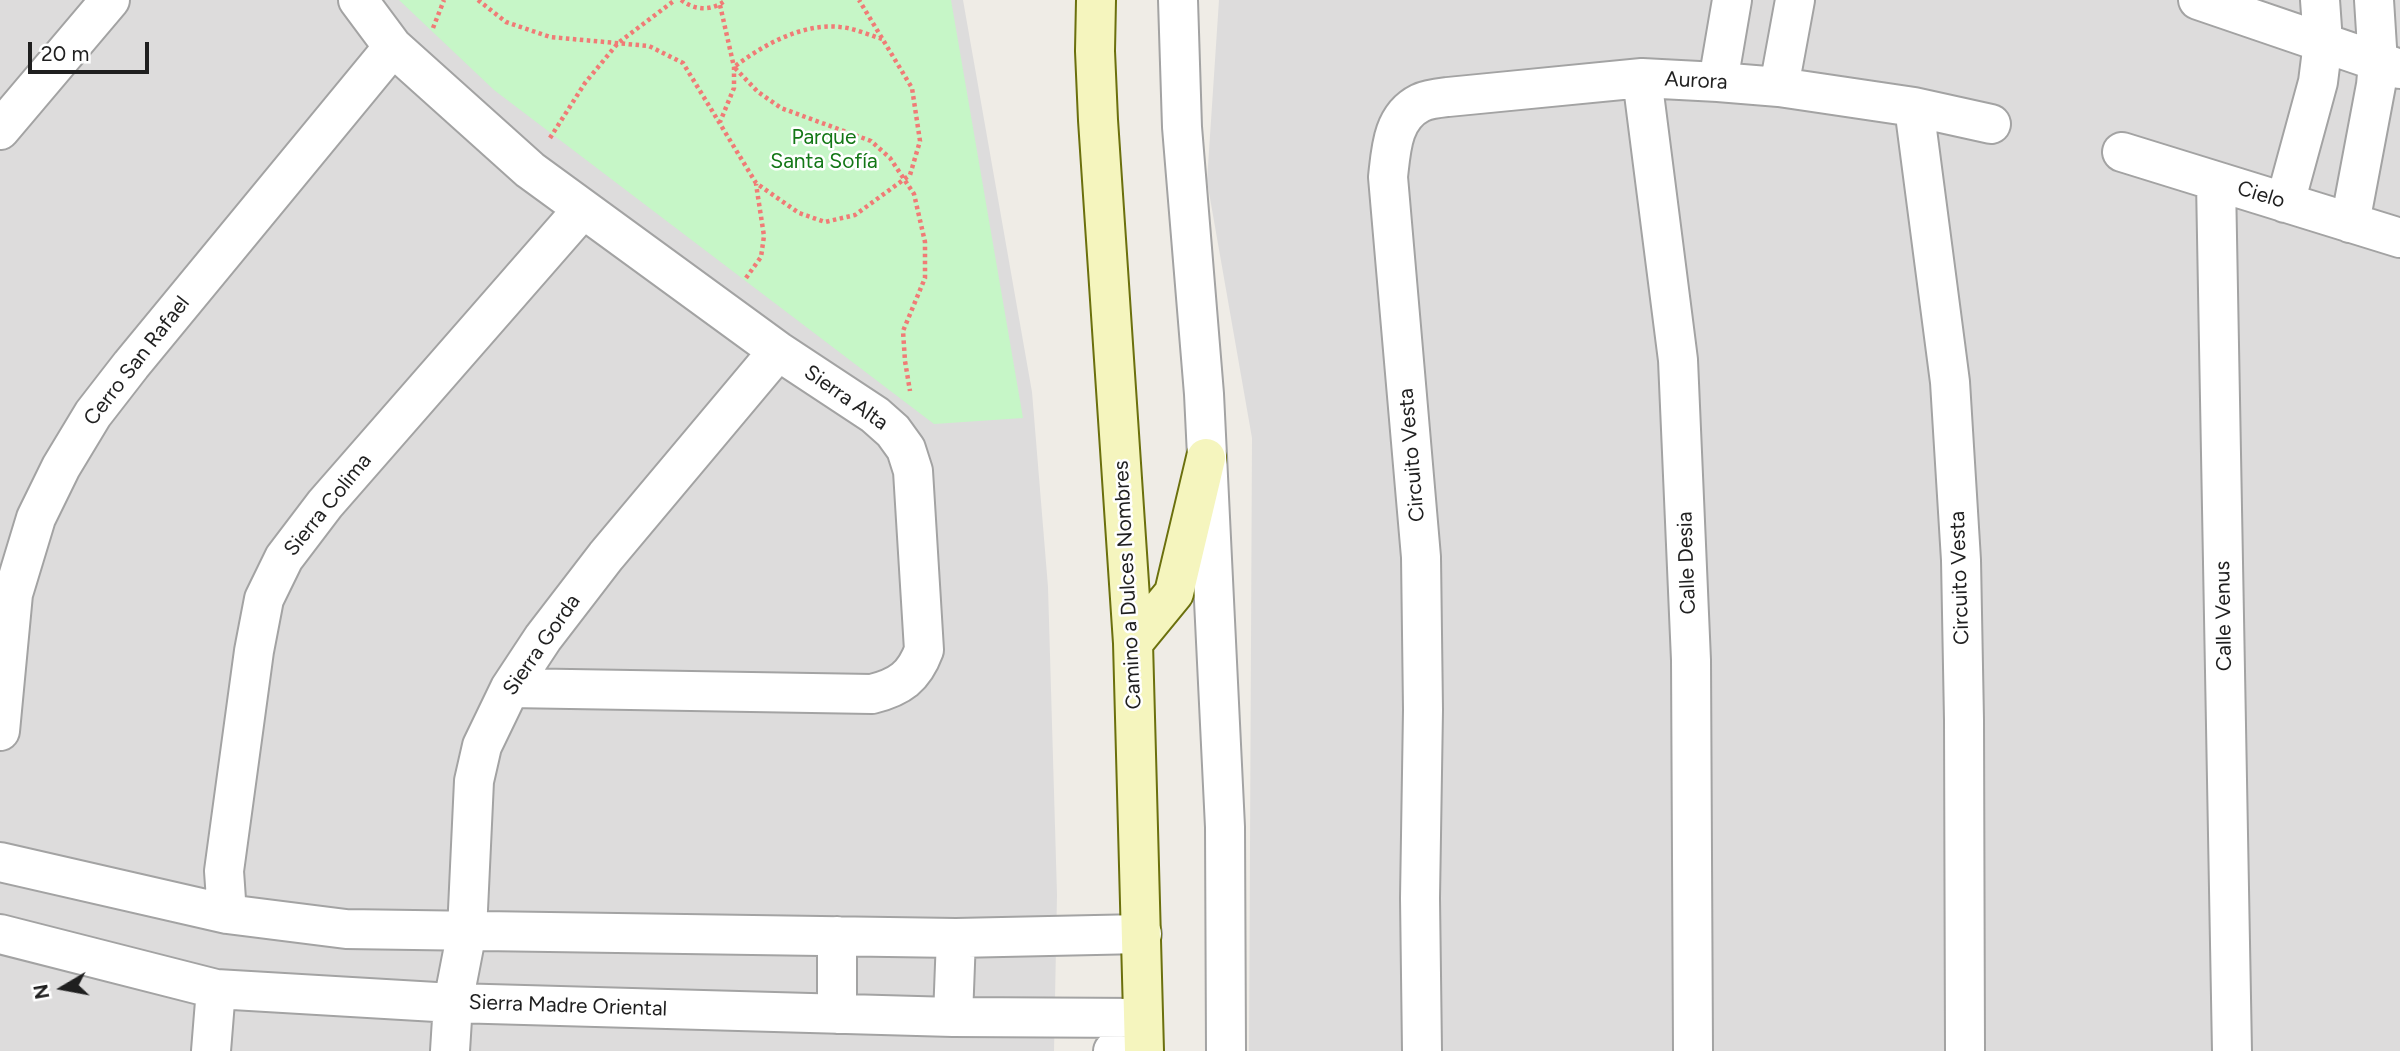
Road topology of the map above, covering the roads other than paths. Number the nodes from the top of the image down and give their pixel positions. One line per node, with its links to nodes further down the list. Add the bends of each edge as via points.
1 (110, 0): 19 (street)
2 (358, 0): 11 (street, Sierra Alta)
3 (1097, 0): 29 (main road, Camino a Dulces Nombres, via 1098,120)
4 (1178, 0): 27 (street, via 1182,127)
5 (1732, 0): 14 (street)
6 (1795, 0): 15 (street)
7 (2198, 0): 10 (street)
8 (2320, 0): 10 (street)
9 (2374, 0): 12 (street)
10 (2323, 41): 12 (street); 22 (street, via 2318,82)
11 (393, 47): 23 (street, Sierra Alta, via 530,170); 28 (street, Cerro San Rafael, via 93,414 36,518)
12 (2389, 66): 24 (street, via 2374,108)
13 (1642, 78): 14 (street, Aurora); 17 (street, Aurora, via 1448,97 1420,103); 49 (street, Calle Desia, via 1678,360 1691,660)
14 (1718, 82): 15 (street, Aurora)
15 (1779, 87): 16 (street, Aurora)
16 (1914, 107): 18 (street, Aurora); 50 (street, Circuito Vesta, via 1951,382 1960,546)
17 (1404, 115): 48 (street, Circuito Vesta, via 1392,137 1388,177 1421,557)
18 (1991, 124)
19 (0, 130)
20 (2122, 152): 21 (street, Cielo)
21 (2216, 182): 22 (street, Cielo); 51 (street, Calle Venus)
22 (2285, 203): 24 (street, Cielo)
23 (582, 210): 26 (street, Sierra Alta); 33 (street, Sierra Colima, via 325,504 284,558 264,599 254,651 225,871)
24 (2350, 223): 25 (street, Cielo)
25 (2400, 238)
26 (778, 351): 30 (street, Sierra Gorda, via 606,556); 30 (street, Sierra Alta, via 875,415 906,449 913,471 924,650 919,665 904,682 873,694)
27 (1206, 458): 29 (main road, via 1174,593); 47 (street, via 1225,827)
28 (7, 592): 31 (street, Cerro San Rafael)
29 (1133, 643): 36 (main road, Camino a Dulces Nombres)
30 (510, 688): 34 (street, Sierra Gorda, via 482,746 474,781)
31 (0, 731)
32 (0, 862): 33 (street)
33 (227, 914): 34 (street, via 346,929)
34 (467, 930): 37 (street); 40 (street, Sierra Gorda)
35 (0, 934): 39 (street, Sierra Madre Oriental)
36 (1142, 934): 38 (street); 43 (main road, Camino a Dulces Nombres)
37 (837, 936): 38 (street); 41 (street)
38 (956, 938): 42 (street)
39 (216, 989): 40 (street, Sierra Madre Oriental); 44 (street)
40 (453, 1003): 41 (street, Sierra Madre Oriental); 45 (street, Sierra Gorda)
41 (837, 1014): 42 (street, Sierra Madre Oriental)
42 (953, 1017): 43 (street, Sierra Madre Oriental)
43 (1143, 1034): 46 (street)
44 (211, 1051)
45 (450, 1051)
46 (1113, 1051)
47 (1226, 1051)
48 (1422, 1051)
49 (1693, 1051)
50 (1965, 1051)
51 (2232, 1051)

